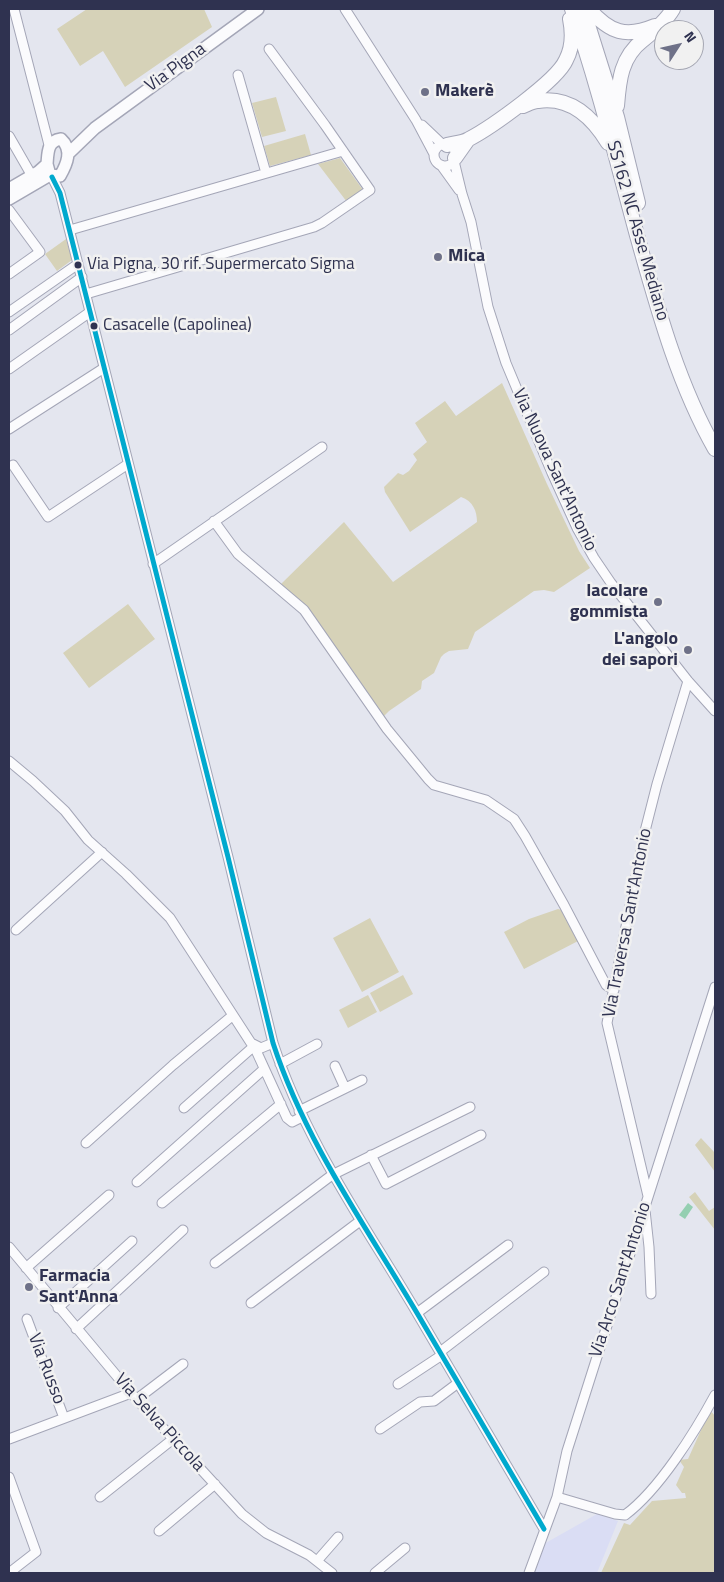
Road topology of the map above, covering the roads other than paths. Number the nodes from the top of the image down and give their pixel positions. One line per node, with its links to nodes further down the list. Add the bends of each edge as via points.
1 (14, 9): 18 (street)
2 (258, 9): 19 (main road, Via Pigna)
3 (341, 9): 9 (street, Via Nuova Sant'Antonio)
4 (345, 9): 9 (street, Via Nuova Sant'Antonio)
5 (570, 9): 15 (highway, via 572,45 566,62); 28 (highway, SS162 NC Asse Mediano, via 587,52)
6 (583, 9): 16 (highway, SS162 NC Asse Mediano)
7 (589, 9): 11 (highway, via 614,30 629,33)
8 (673, 9): 10 (highway)
9 (351, 20): 17 (street, Via Nuova Sant'Antonio)
10 (665, 20)
11 (654, 26)
12 (654, 30): 16 (highway, via 638,45 621,70)
13 (269, 49): 25 (street)
14 (238, 74): 32 (street)
15 (512, 110): 22 (highway); 28 (highway, via 538,101 574,107 599,129)
16 (617, 117): 49 (highway, SS162 NC Asse Mediano, via 674,332)
17 (416, 120): 23 (street, Via Nuova Sant'Antonio); 27 (street, Via Nuova Sant'Antonio)
18 (44, 122): 21 (street); 24 (street)
19 (95, 128): 21 (main road, Via Pigna); 26 (main road, Via Pigna)
20 (9, 136): 33 (street)
21 (62, 140): 24 (main road, Via Pigna, via 53,141); 26 (main road)
22 (467, 141): 23 (highway); 29 (highway)
23 (445, 144): 27 (street); 29 (street, Via Nuova Sant'Antonio, via 453,148)
24 (49, 146): 31 (main road)
25 (343, 151): 32 (street); 42 (street, via 370,190 322,223)
26 (68, 154): 31 (main road)
27 (434, 154): 30 (street, Via Nuova Sant'Antonio)
28 (617, 159): 51 (highway, SS162 NC Asse Mediano, via 674,357)
29 (455, 160): 30 (street); 35 (street, Via Nuova Sant'Antonio)
30 (441, 165): 35 (street, Via Nuova Sant'Antonio)
31 (52, 173): 33 (main road); 36 (main road); 38 (street)
32 (266, 173): 38 (street)
33 (32, 176): 34 (main road)
34 (9, 190)
35 (462, 194): 56 (street, Via Nuova Sant'Antonio, via 488,307 506,363 577,528 611,583)
36 (9, 199)
37 (9, 210): 40 (street, via 40,252)
38 (70, 230): 39 (street)
39 (78, 264): 41 (street); 43 (street)
40 (9, 274)
41 (82, 277): 42 (street); 45 (street)
42 (86, 294): 44 (street)
43 (9, 312)
44 (90, 312): 46 (street); 47 (street)
45 (9, 330)
46 (104, 368): 48 (street); 52 (street)
47 (9, 369)
48 (9, 429)
49 (715, 429)
50 (322, 447): 54 (street)
51 (715, 449)
52 (128, 464): 53 (street, via 48,517); 55 (street)
53 (13, 465)
54 (214, 521): 55 (street); 62 (street, via 238,554 304,610 387,729 434,785 486,800 514,819 606,985)
55 (153, 564): 64 (street)
56 (688, 681): 57 (street, Via Nuova Sant'Antonio); 62 (street, Via Traversa Sant'Antonio, via 644,835)
57 (715, 711)
58 (9, 761): 59 (street, via 65,811)
59 (102, 852): 60 (street); 63 (street, via 170,918)
60 (16, 930)
61 (715, 987): 82 (street, Via Arco Sant'Antonio)
62 (614, 990): 82 (street, Via Traversa Sant'Antonio, via 607,1023)
63 (232, 1016): 66 (street); 77 (street)
64 (273, 1043): 66 (street); 67 (street)
65 (317, 1044): 67 (street)
66 (254, 1047): 69 (street); 74 (street)
67 (280, 1064): 75 (street)
68 (335, 1066): 71 (street)
69 (264, 1069): 72 (street); 80 (street)
70 (362, 1080): 71 (street)
71 (345, 1088): 75 (street)
72 (281, 1104): 75 (street, via 290,1121); 83 (street)
73 (470, 1107): 78 (street)
74 (184, 1108)
75 (301, 1114): 79 (street)
76 (481, 1135): 78 (street, via 386,1184)
77 (86, 1143)
78 (371, 1155): 79 (street)
79 (332, 1175): 85 (street); 90 (street)
80 (137, 1182)
81 (109, 1195): 91 (street)
82 (648, 1196): 84 (street, Via Arco Sant'Antonio)
83 (162, 1203)
84 (644, 1206): 93 (street); 111 (street, Via Arco Sant'Antonio, via 567,1451)
85 (360, 1221): 94 (street); 96 (street)
86 (183, 1230): 98 (street)
87 (132, 1241): 95 (street)
88 (508, 1245): 96 (street)
89 (9, 1247): 91 (street, Via Selva Piccola)
90 (215, 1263)
91 (26, 1268): 95 (street, Via Selva Piccola)
92 (544, 1272): 99 (street)
93 (651, 1294)
94 (250, 1302)
95 (58, 1308): 98 (street, Via Selva Piccola)
96 (417, 1313): 99 (street)
97 (27, 1320): 105 (street, Via Russo)
98 (76, 1329): 104 (street, Via Selva Piccola)
99 (441, 1354): 101 (street); 102 (street)
100 (183, 1364): 104 (street)
101 (458, 1383): 106 (street, via 434,1401 420,1402); 113 (street)
102 (398, 1384)
103 (715, 1395): 111 (street, via 675,1459 639,1504 625,1515)
104 (134, 1396): 105 (street); 108 (street, Via Selva Piccola)
105 (64, 1418): 107 (street)
106 (380, 1429)
107 (9, 1439)
108 (173, 1439): 110 (street, Via Selva Piccola); 112 (street)
109 (9, 1477): 118 (street, via 36,1552)
110 (215, 1484): 114 (street); 117 (street, Via Selva Piccola, via 256,1527)
111 (557, 1497): 113 (street, Via Arco Sant'Antonio)
112 (100, 1498)
113 (544, 1529): 121 (street, Via Arco Sant'Antonio)
114 (159, 1532)
115 (338, 1537): 117 (street)
116 (404, 1548): 120 (street)
117 (317, 1560): 119 (street, Via Selva Piccola)
118 (9, 1573)
119 (332, 1573)
120 (375, 1573)
121 (529, 1573)

